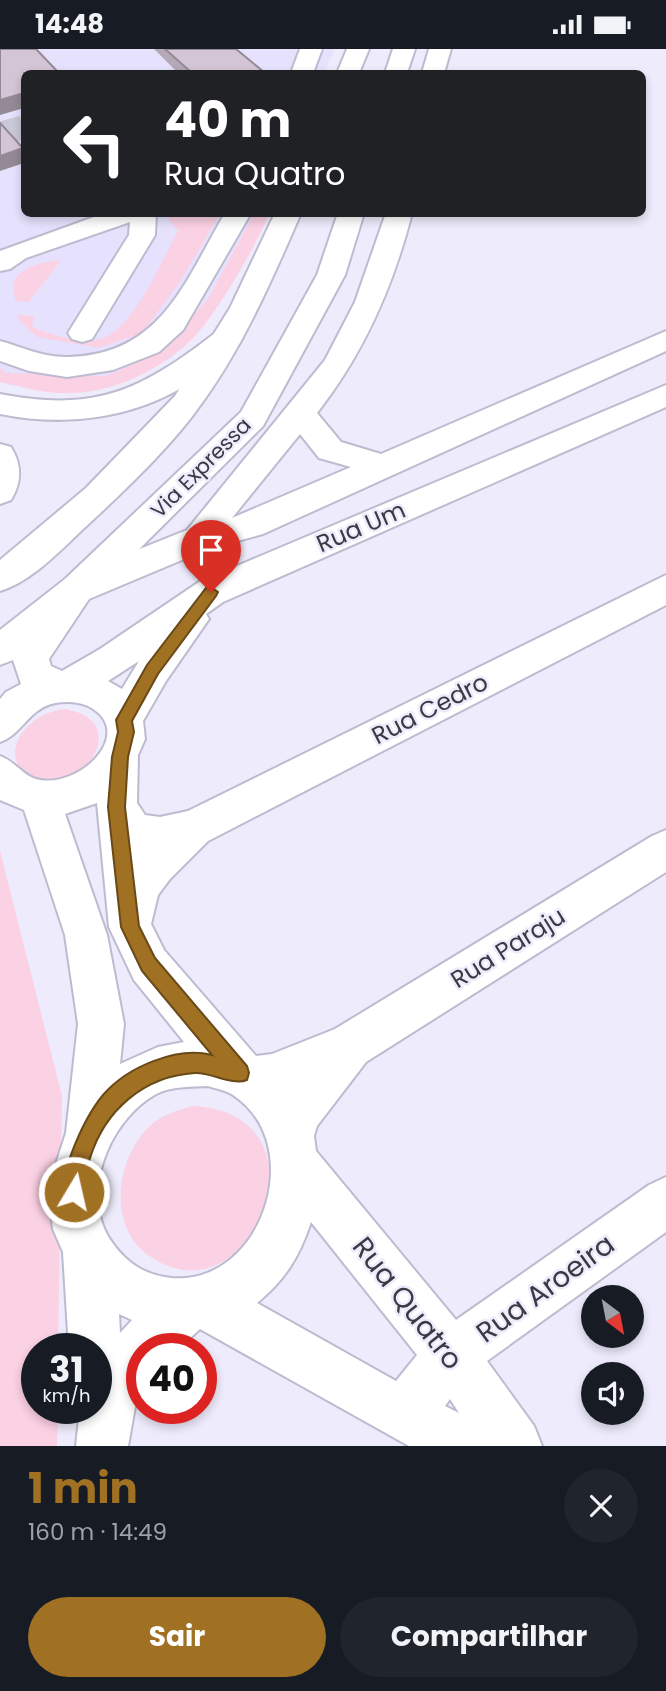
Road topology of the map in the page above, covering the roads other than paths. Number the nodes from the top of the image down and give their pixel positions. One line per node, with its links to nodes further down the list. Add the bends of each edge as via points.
1 (311, 49): 5 (main road)
2 (358, 49): 6 (main road)
3 (404, 49): 7 (main road)
4 (440, 49): 8 (main road)
5 (303, 70)
6 (349, 70)
7 (397, 70)
8 (434, 70)
9 (120, 217): 15 (main road, via 17,252)
10 (143, 217): 16 (main road, via 142,236)
11 (236, 217): 19 (main road, via 173,324 149,345 114,360 67,367 29,362)
12 (286, 217): 17 (main road)
13 (350, 217): 28 (main road, Via Expressa, via 331,275 253,419)
14 (398, 217): 22 (main road, via 363,316)
15 (0, 263)
16 (82, 333)
17 (229, 337): 21 (main road, via 177,378 131,400 67,411); 27 (main road, via 188,401 122,472 29,558)
18 (666, 340): 24 (main road)
19 (0, 350)
20 (666, 395): 30 (main road, Rua Um)
21 (0, 404)
22 (300, 414): 24 (main road, via 330,450); 26 (main road, via 220,507)
23 (0, 455): 25 (main road, via 5,466)
24 (384, 466): 26 (main road, via 251,525)
25 (0, 492)
26 (200, 539): 28 (main road)
27 (0, 577)
28 (77, 589): 31 (main road); 32 (main road, via 30,657 36,676)
29 (666, 589): 38 (main road, Rua Cedro)
30 (211, 592): 32 (main road, Rua Um, via 113,660); 34 (main road, via 153,670)
31 (0, 650)
32 (64, 686): 33 (main road, Rua Um, via 19,702); 34 (main road, via 90,688 105,695 117,706)
33 (0, 726)
34 (122, 739): 36 (main road, via 110,772 96,784 58,798); 37 (main road)
35 (0, 773): 36 (main road, via 21,792)
36 (39, 797): 43 (main road, via 86,935 101,1024)
37 (117, 807): 38 (main road, Rua Cedro, via 133,832 160,836); 40 (main road)
38 (194, 828): 40 (main road, Rua Cedro, via 138,887)
39 (666, 849): 41 (main road, Rua Paraju)
40 (130, 927): 42 (main road, via 149,965)
41 (350, 1046): 42 (main road, Rua Paraju, via 272,1077); 44 (main road, Rua Paraju, via 298,1113)
42 (246, 1077): 43 (main road, via 208,1063 174,1065 141,1077 111,1100); 44 (main road, via 275,1104)
43 (89, 1132): 46 (main road, via 78,1161 74,1192 77,1223)
44 (294, 1149): 47 (main road, via 295,1199 283,1234 263,1264 236,1288); 49 (main road, Rua Quatro)
45 (666, 1202): 49 (main road, Rua Aroeira)
46 (88, 1252): 47 (main road, via 113,1283 148,1302); 48 (main road)
47 (196, 1304): 50 (main road); 52 (main road, via 139,1350 111,1394)
48 (94, 1333)
49 (452, 1355): 50 (main road, Rua Aroeira); 54 (main road, Rua Quatro)
50 (404, 1415): 53 (main road)
51 (100, 1424): 52 (main road)
52 (102, 1445)
53 (466, 1446)
54 (513, 1446)

